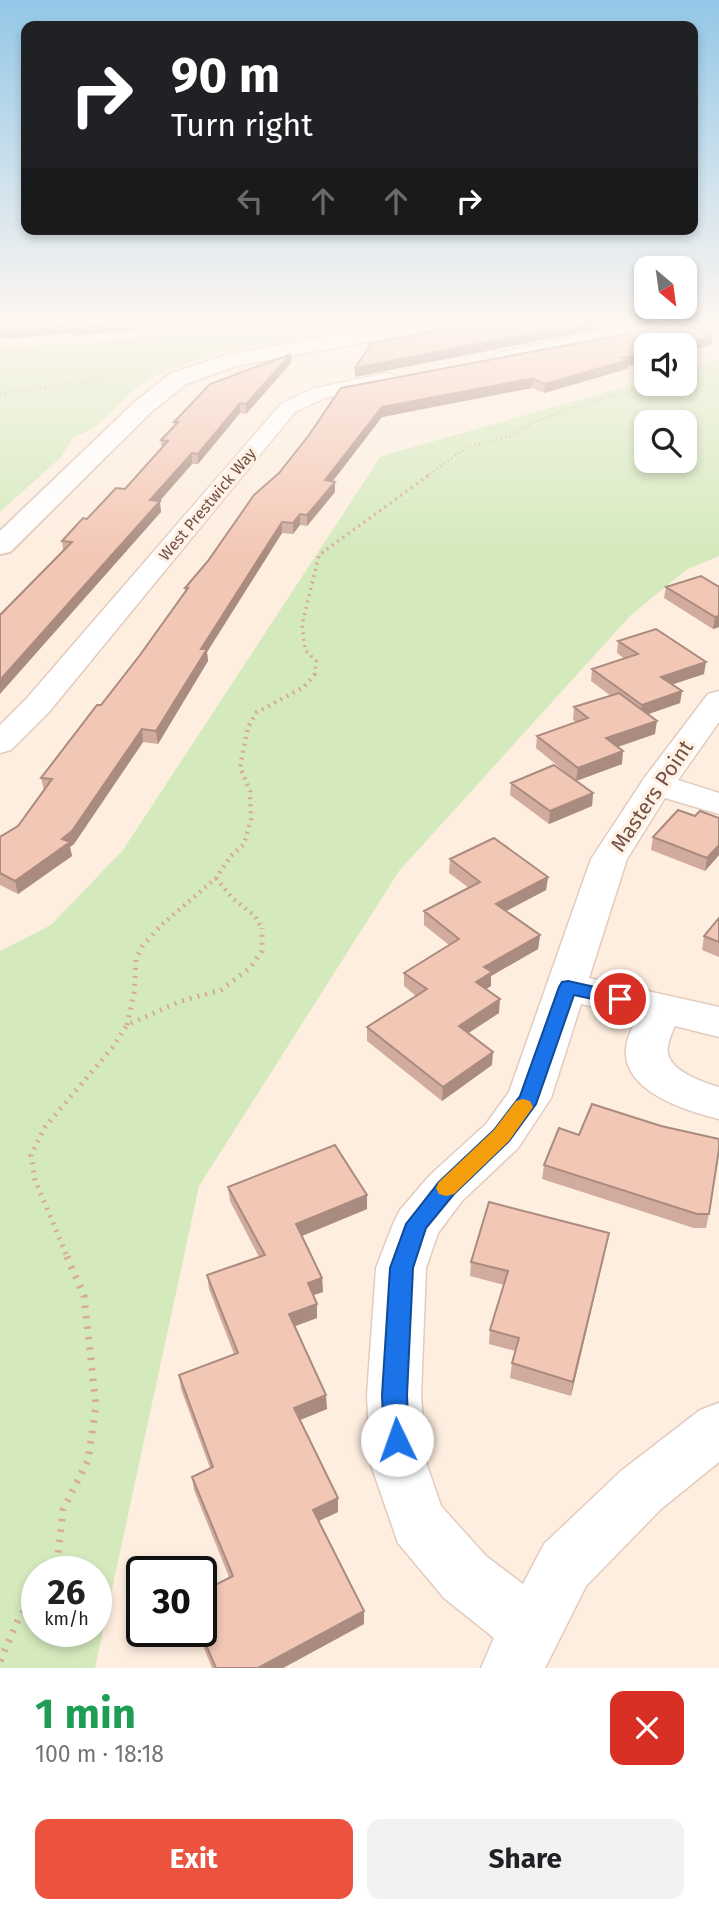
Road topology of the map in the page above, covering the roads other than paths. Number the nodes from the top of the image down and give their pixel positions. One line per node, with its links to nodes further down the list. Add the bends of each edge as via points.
1 (155, 398): 3 (street)
2 (309, 398): 6 (street, West Prestwick Way, via 288,408 38,705)
3 (0, 546)
4 (719, 700): 5 (street, Masters Point)
5 (705, 741): 7 (street, Masters Point)
6 (0, 743)
7 (657, 784): 8 (street); 9 (street, Masters Point, via 609,859)
8 (719, 804)
9 (568, 987): 10 (street); 14 (street, Masters Point, via 529,1098 502,1136 446,1188 417,1224 401,1268 394,1395 398,1462 418,1523)
10 (660, 1009): 11 (street); 12 (street, via 647,1051 649,1062 680,1090)
11 (719, 1022)
12 (719, 1103)
13 (719, 1428): 14 (street, via 641,1490 565,1565)
14 (521, 1648)

